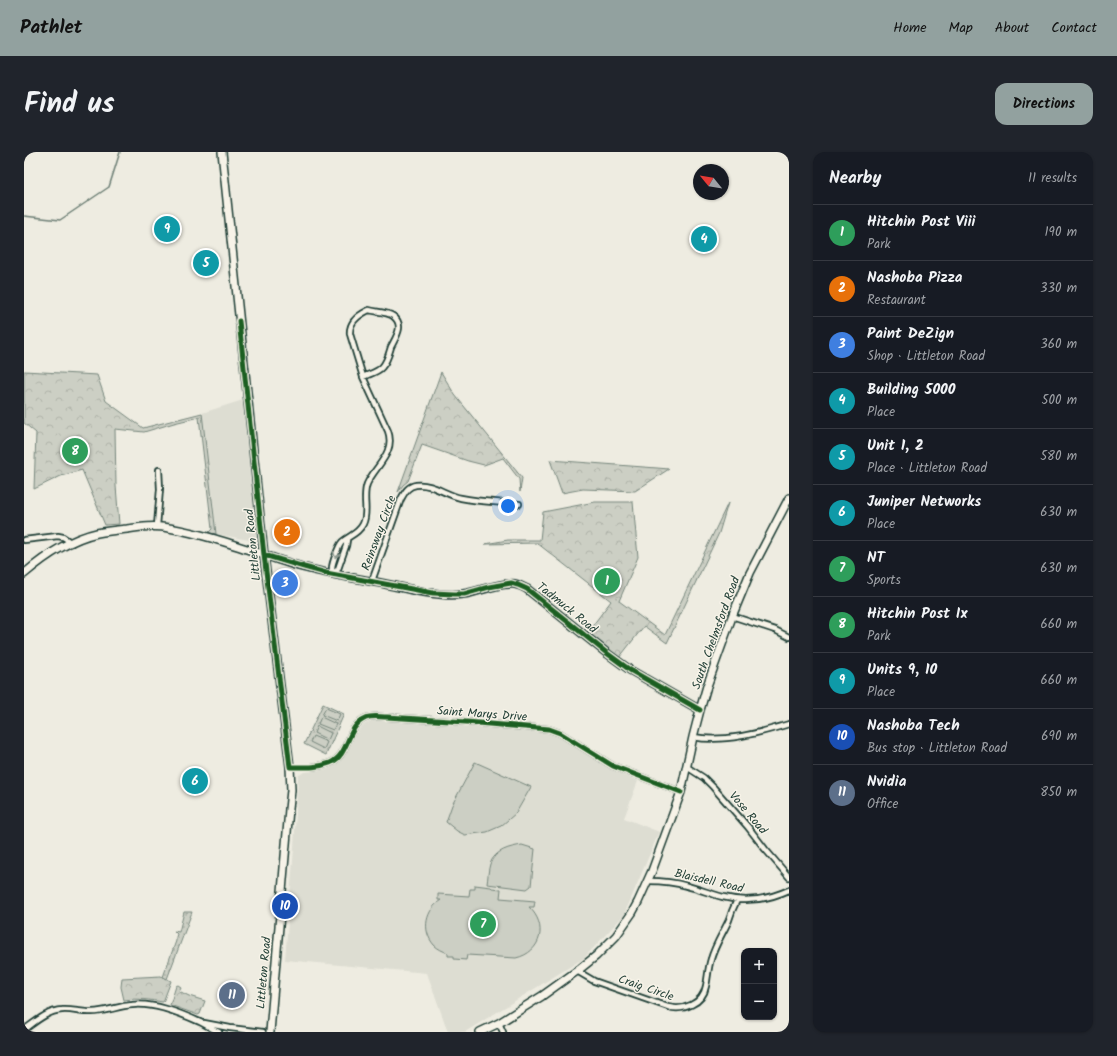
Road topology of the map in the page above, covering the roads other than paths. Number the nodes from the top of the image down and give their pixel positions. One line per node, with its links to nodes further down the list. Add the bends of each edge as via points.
1 (222, 152): 9 (main road, Littleton Road)
2 (363, 377): 2 (street, via 378,370 386,362 399,328 398,322 390,314 369,310 351,323 350,334); 11 (street, via 388,431 390,444 367,485 363,524 357,532 342,542 332,567)
3 (159, 470): 6 (street)
4 (789, 498): 13 (main road, South Chelmsford Road, via 752,568)
5 (519, 504): 12 (street, Reinsway Circle, via 459,497 421,484 410,487 401,499)
6 (157, 526): 8 (main road, Tadmuck Road, via 96,533); 9 (main road, Tadmuck Road, via 214,538)
7 (24, 540): 8 (street, via 58,536)
8 (72, 542): 10 (main road, Tadmuck Road, via 47,556)
9 (264, 555): 11 (main road, Tadmuck Road); 18 (main road, Littleton Road)
10 (24, 574)
11 (333, 574): 12 (main road, Tadmuck Road)
12 (372, 581): 15 (main road, Tadmuck Road, via 418,591 448,594 464,594 511,583 518,585 527,589 630,670)
13 (732, 616): 14 (street); 15 (main road, South Chelmsford Road)
14 (789, 637)
15 (700, 710): 17 (main road, South Chelmsford Road)
16 (789, 724): 17 (street, via 758,733 730,737)
17 (693, 737): 19 (main road, South Chelmsford Road)
18 (290, 767): 20 (street, Saint Marys Drive, via 313,767 331,762 340,755 357,724 375,716 549,729 560,733 613,766); 31 (main road, Littleton Road, via 291,790)
19 (687, 767): 20 (main road, South Chelmsford Road); 21 (street, Vose Road, via 713,787)
20 (681, 792): 22 (main road, South Chelmsford Road)
21 (789, 877)
22 (648, 881): 24 (street, Blaisdell Road, via 688,886); 25 (main road, South Chelmsford Road, via 632,913 616,936)
23 (789, 890): 24 (street, Blaisdell Road, via 763,899)
24 (737, 900): 25 (street, Craig Circle, via 711,959 703,995 690,1006 676,1009 668,1007 594,981)
25 (577, 971): 27 (main road, South Chelmsford Road)
26 (200, 1022): 28 (street, via 154,1006 132,1005 106,1011 56,1011); 29 (street); 30 (street)
27 (499, 1023): 32 (main road, South Chelmsford Road); 33 (street)
28 (24, 1030)
29 (219, 1032)
30 (263, 1032)
31 (270, 1032)
32 (480, 1032)
33 (503, 1032)

